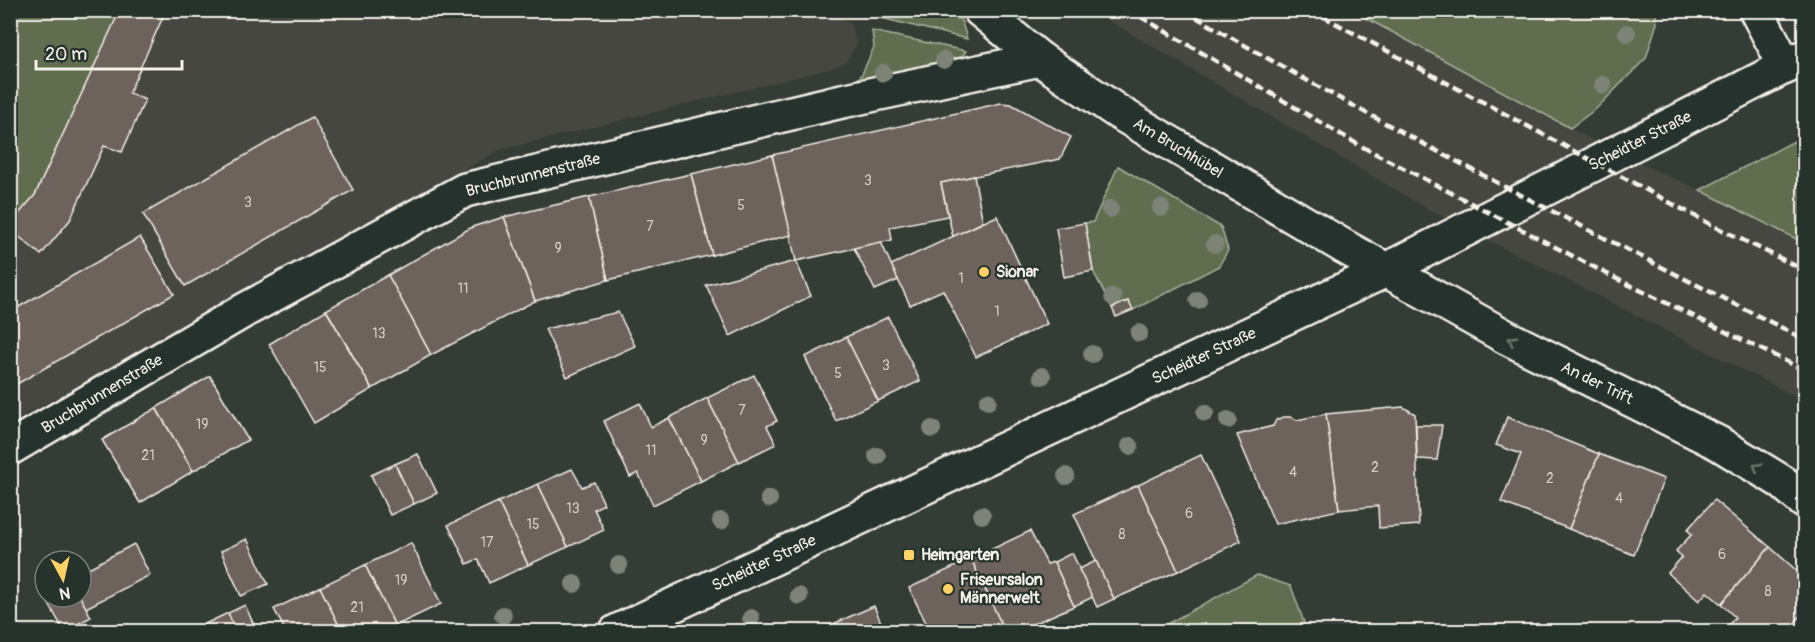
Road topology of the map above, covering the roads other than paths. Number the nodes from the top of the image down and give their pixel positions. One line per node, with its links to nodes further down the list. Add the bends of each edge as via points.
1 (980, 10): 3 (street, Am Bruchhübel)
2 (1756, 10): 4 (street)
3 (1040, 59): 5 (street, Am Bruchhübel, via 1118,112); 6 (street, Bruchbrunnenstraße, via 842,101 465,190 245,310)
4 (1795, 62): 5 (street, Scheidter Straße)
5 (1386, 270): 7 (street, An der Trift, one-way to 5, via 1782,482 1718,443 1516,342); 8 (street, Scheidter Straße)
6 (10, 448)
7 (1804, 501)
8 (616, 632)

